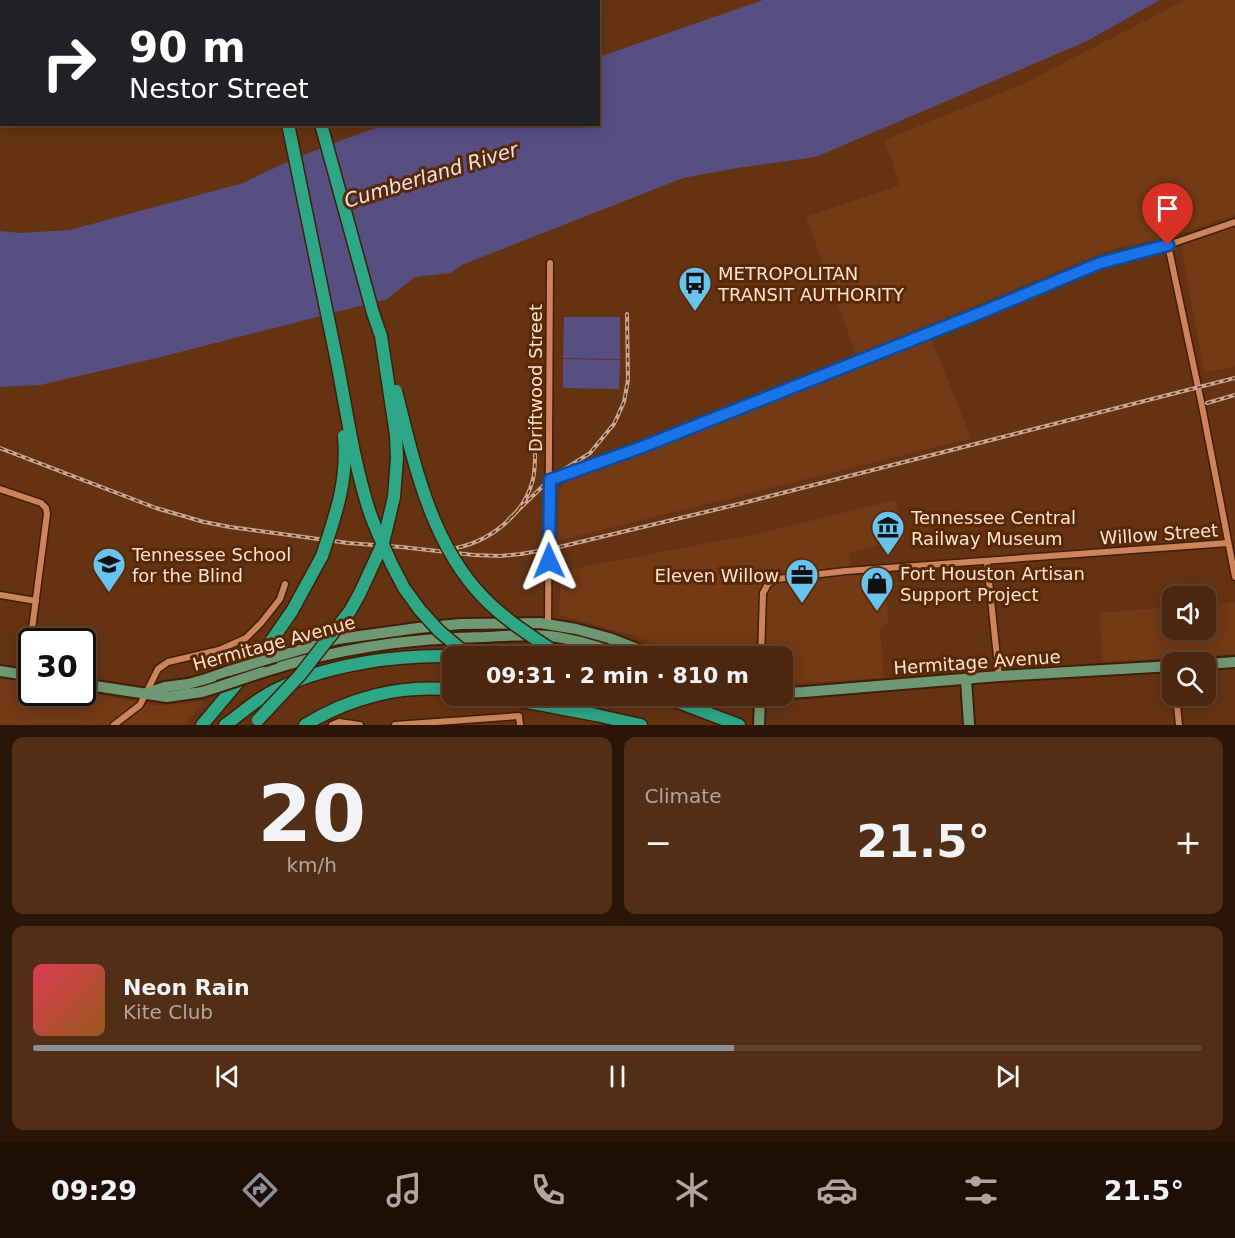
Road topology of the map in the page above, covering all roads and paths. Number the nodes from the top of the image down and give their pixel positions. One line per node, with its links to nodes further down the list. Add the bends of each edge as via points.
1 (288, 126): 7 (highway)
2 (322, 126): 6 (highway)
3 (1235, 222): 4 (street)
4 (1168, 245): 8 (street, via 1100,263 642,447); 10 (street)
5 (550, 263): 8 (street, Driftwood Street)
6 (381, 336): 20 (highway, bridge, via 413,458 444,540 462,572 483,597); 42 (highway, bridge, via 397,458 394,497 383,543 350,611)
7 (336, 357): 19 (highway, bridge, via 354,453 376,531 404,588 439,631); 44 (highway, bridge, via 346,454 339,507 322,556 265,650)
8 (550, 480): 16 (street, Driftwood Street)
9 (0, 489): 15 (street, via 41,503 48,514)
10 (1228, 543): 11 (street, Willow Street); 12 (street)
11 (987, 562): 23 (street, Willow Street, via 777,579 769,582 763,593); 30 (street)
12 (1235, 577)
13 (285, 584): 35 (street, via 280,599 246,638 219,651 168,662 158,669)
14 (0, 595): 15 (street)
15 (36, 601): 17 (street)
16 (548, 624): 18 (street, Driftwood Street); 22 (main road, Hermitage Avenue); 35 (main road, Hermitage Avenue, bridge, via 418,628 338,639 206,680)
17 (33, 628)
18 (549, 636): 21 (main road, Hermitage Avenue); 35 (main road, Hermitage Avenue, bridge, via 467,637 365,646 201,692 167,697)
19 (457, 646)
20 (546, 646)
21 (598, 646)
22 (630, 646)
23 (761, 646)
24 (442, 656): 45 (highway, via 342,667 263,698)
25 (1235, 662): 26 (main road)
26 (1216, 663)
27 (1162, 667): 30 (main road, Hermitage Avenue)
28 (0, 671): 29 (main road)
29 (18, 674)
30 (999, 676): 31 (main road, Hermitage Avenue)
31 (966, 679): 34 (main road, Hermitage Avenue); 55 (main road)
32 (96, 686): 35 (main road, Hermitage Avenue)
33 (442, 689): 46 (highway, via 368,696)
34 (793, 692)
35 (146, 693): 43 (street, via 140,705)
36 (549, 706): 41 (highway)
37 (568, 706): 41 (highway)
38 (689, 706): 53 (highway)
39 (760, 706): 54 (main road)
40 (1177, 706): 56 (street)
41 (596, 715): 52 (highway)
42 (256, 723)
43 (114, 725)
44 (202, 725)
45 (225, 725)
46 (305, 725)
47 (332, 725): 48 (street)
48 (360, 725)
49 (395, 725): 50 (street)
50 (407, 725): 51 (street, via 519,716)
51 (520, 725)
52 (640, 725)
53 (739, 725)
54 (759, 725)
55 (969, 725)
56 (1179, 725)

